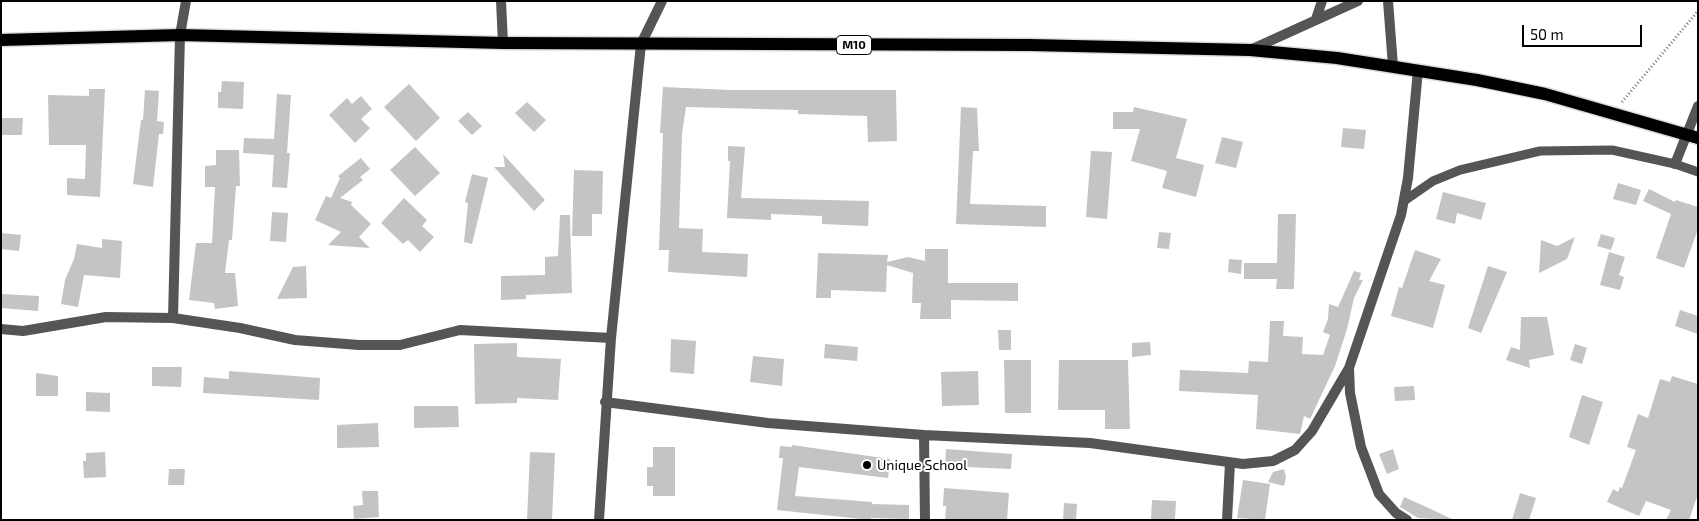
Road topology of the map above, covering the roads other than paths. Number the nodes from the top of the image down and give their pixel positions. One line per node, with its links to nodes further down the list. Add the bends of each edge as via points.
1 (186, 1): 8 (street)
2 (501, 1): 10 (street)
3 (662, 1): 11 (street)
4 (1322, 1): 7 (street)
5 (1358, 1): 7 (street)
6 (1388, 1): 13 (street)
7 (1316, 19): 12 (street)
8 (180, 35): 9 (main road, M10); 10 (main road, M10); 21 (street)
9 (2, 38)
10 (503, 43): 11 (main road, M10)
11 (642, 44): 12 (main road, M10, via 1030,45); 23 (street)
12 (1250, 50): 13 (main road, M10)
13 (1393, 66): 14 (main road, M10)
14 (1418, 70): 16 (main road, M10, via 1545,94); 20 (street)
15 (1698, 106): 16 (street)
16 (1685, 134): 17 (main road, M10); 18 (street)
17 (1698, 138)
18 (1675, 164): 19 (lane); 20 (lane, via 1612,150 1540,151 1460,170 1433,181)
19 (1698, 172)
20 (1404, 201): 24 (street, via 1388,258)
21 (173, 318): 22 (street, via 106,317 23,331); 23 (street, via 295,340 359,345 400,345 460,330)
22 (1, 329)
23 (610, 338): 25 (street)
24 (1349, 368): 27 (street, via 1312,431 1295,450 1273,461); 31 (street, via 1350,393 1361,446 1379,494)
25 (605, 402): 26 (street, via 768,423); 28 (street)
26 (924, 435): 27 (street, via 1090,443); 29 (street)
27 (1230, 463): 30 (street)
28 (599, 520)
29 (925, 520)
30 (1227, 520)
31 (1407, 520)

